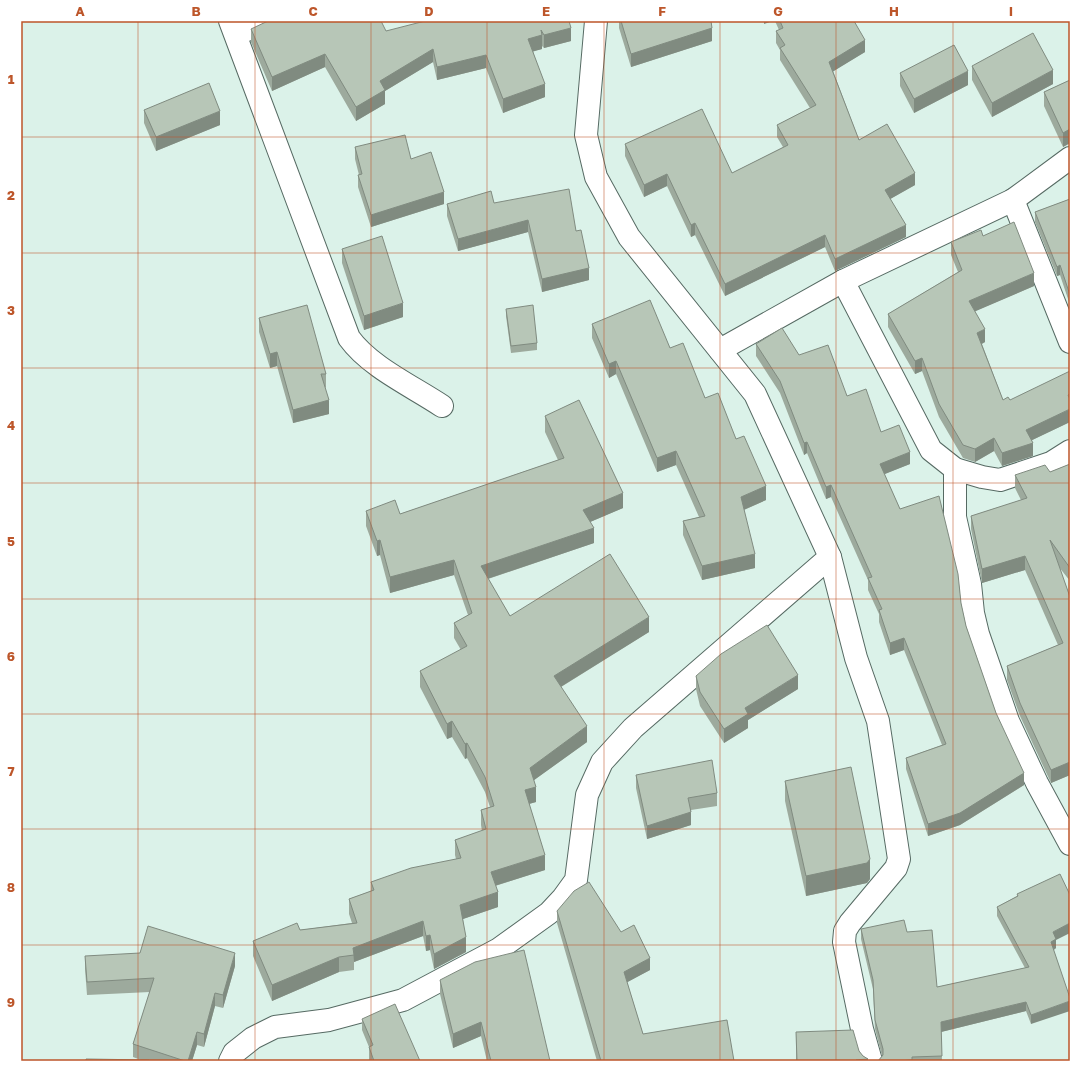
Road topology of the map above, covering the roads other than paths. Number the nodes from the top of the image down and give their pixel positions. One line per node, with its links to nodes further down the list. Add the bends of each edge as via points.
1 (270, 21): 3 (street)
2 (596, 21): 8 (street, via 586,135 596,177 629,237)
3 (233, 27): 9 (street, via 349,338 370,360)
4 (1070, 158): 5 (street)
5 (1012, 200): 6 (street); 7 (street)
6 (843, 281): 8 (street); 11 (street, via 931,450)
7 (1070, 342)
8 (720, 350): 12 (street, via 755,394)
9 (442, 406)
10 (1070, 451): 11 (street, via 1051,463 1000,480)
11 (955, 469): 13 (street, via 956,517 978,634 1008,721 1037,783)
12 (830, 557): 14 (street, via 633,728 602,762 587,795 576,880 549,913 499,949 403,1000 329,1020 275,1027 253,1038 234,1053); 15 (street, via 856,658 878,721 899,859 896,868 845,931 844,942)
13 (1070, 844)
14 (230, 1061)
15 (871, 1061)

